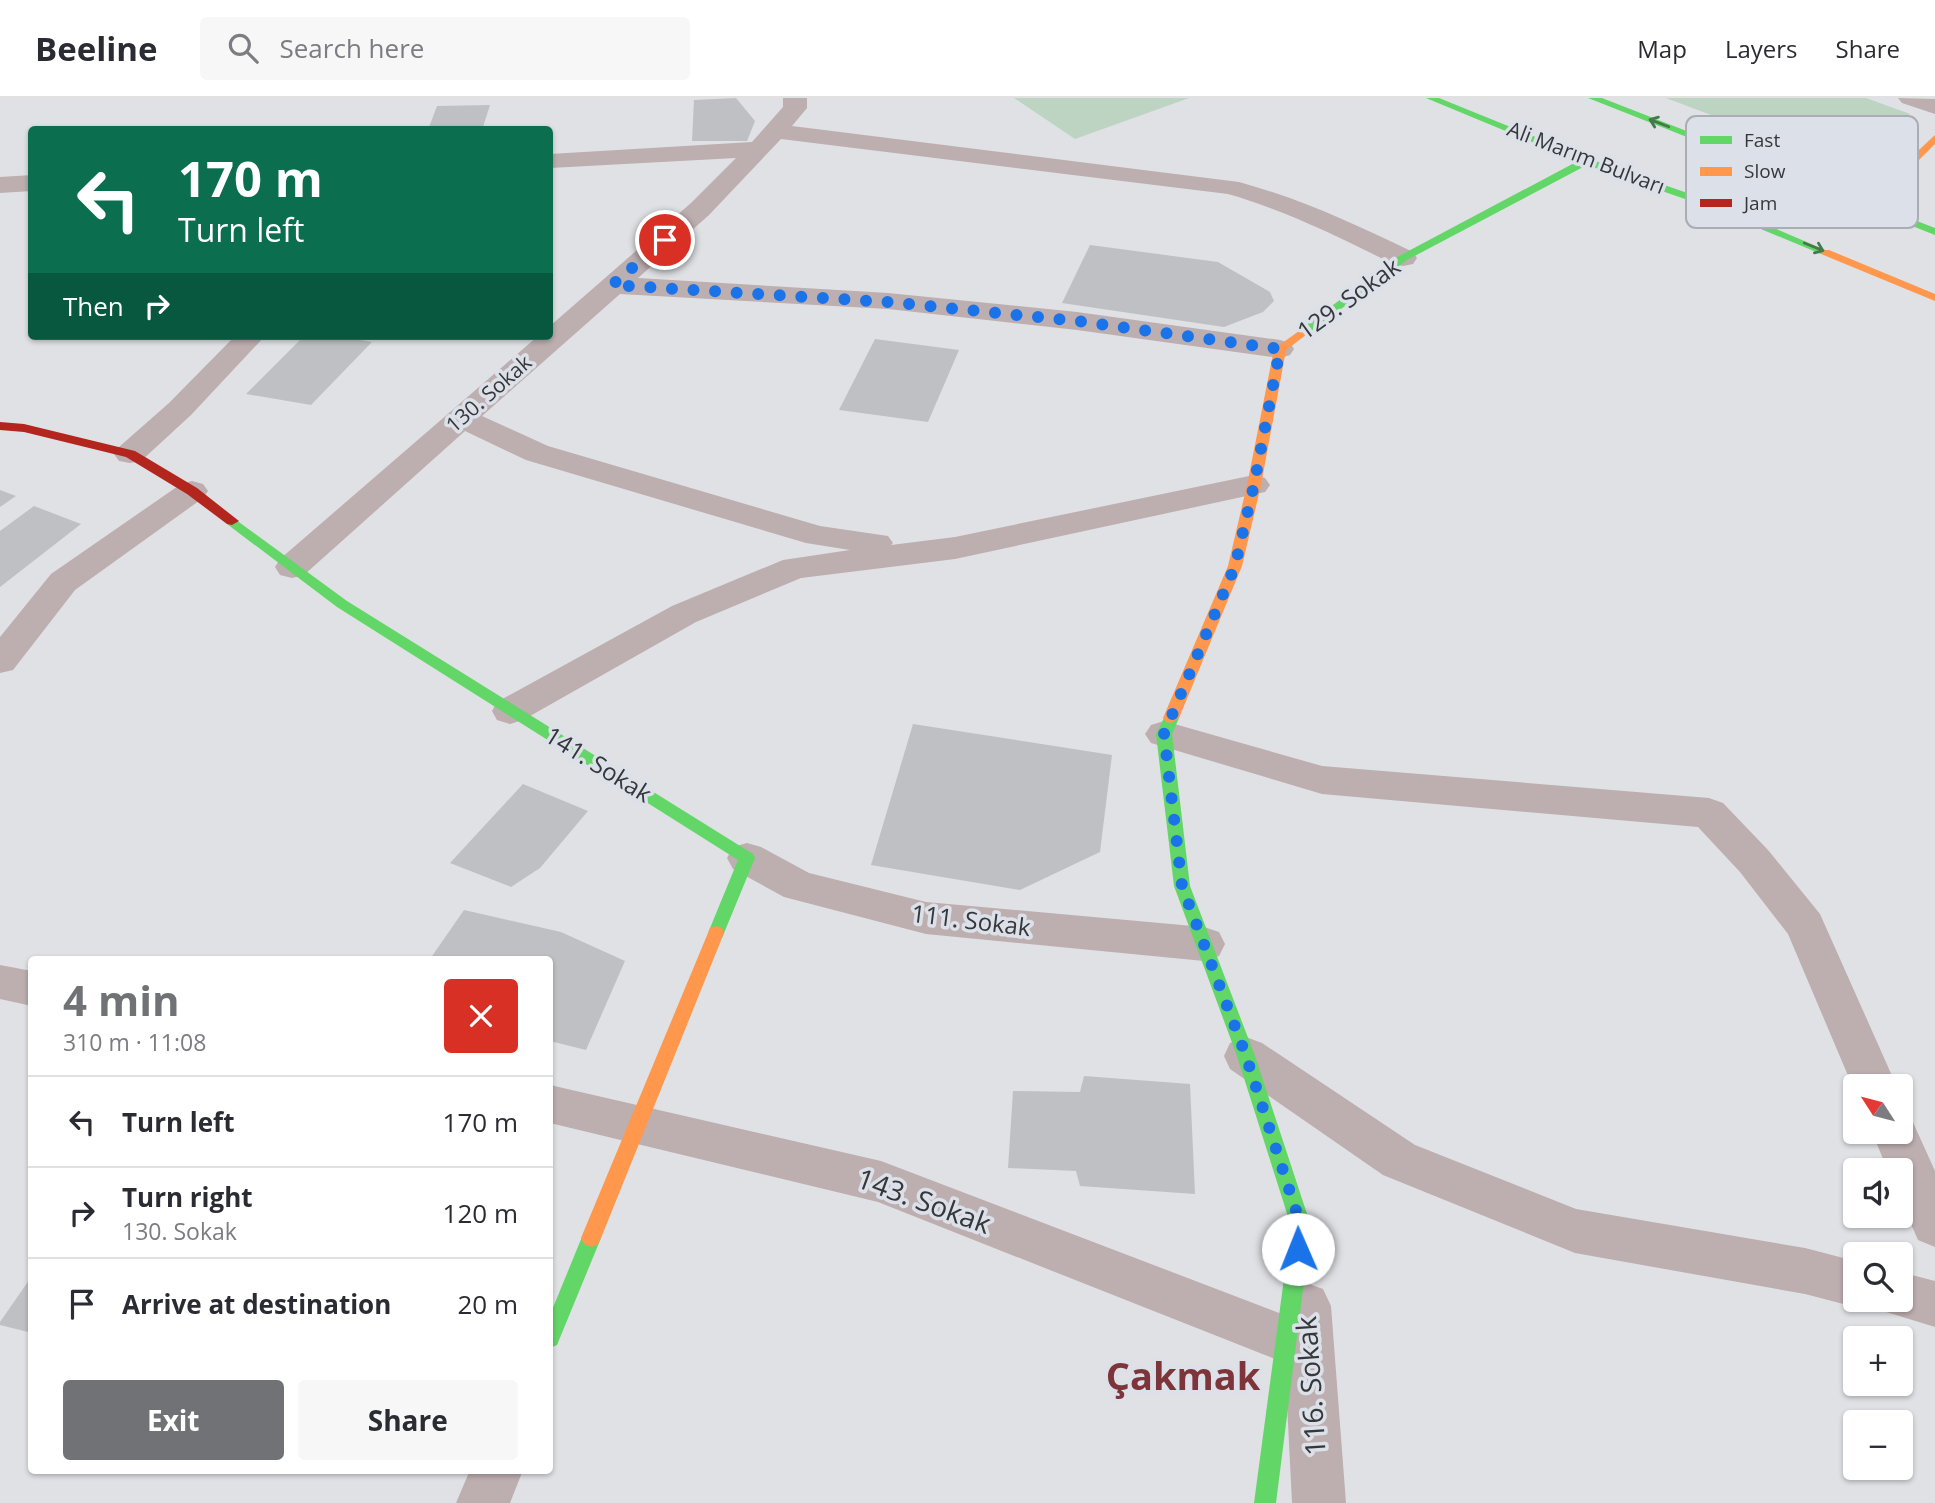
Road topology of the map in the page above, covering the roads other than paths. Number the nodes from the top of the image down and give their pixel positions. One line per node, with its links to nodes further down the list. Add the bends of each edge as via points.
1 (1431, 98): 10 (street, Ali Marım Bulvarı)
2 (1593, 98): 6 (street, one-way to 2)
3 (1910, 98): 5 (street)
4 (789, 101): 8 (street, 130. Sokak)
5 (1935, 107)
6 (1686, 134)
7 (1935, 138): 11 (street)
8 (766, 140): 9 (street); 18 (street, via 1230,187 1318,216); 19 (street, 130. Sokak, via 700,209)
9 (553, 161)
10 (1586, 161): 14 (street, Ali Marım Bulvarı, one-way to 14); 18 (street, 129. Sokak)
11 (1918, 166)
12 (28, 183): 13 (street)
13 (0, 185)
14 (1686, 196)
15 (1918, 217): 17 (street)
16 (1767, 228): 20 (street, Ali Marım Bulvarı, one-way to 20)
17 (1935, 232)
18 (1403, 258): 24 (street, 129. Sokak)
19 (612, 285): 21 (street, 130. Sokak); 24 (street, via 888,302 1077,321)
20 (1935, 298)
21 (553, 337)
22 (247, 340): 27 (street)
23 (550, 340): 25 (street, 130. Sokak)
24 (1280, 349): 28 (street, 129. Sokak)
25 (461, 418): 30 (street, via 537,453 818,536); 31 (street, 130. Sokak)
26 (0, 426): 27 (street, 141. Sokak)
27 (130, 454): 29 (street, 141. Sokak)
28 (1254, 485): 30 (street); 34 (street, 129. Sokak, via 1235,566)
29 (192, 491): 31 (street, 141. Sokak); 32 (street, via 63,582)
30 (955, 548): 33 (street, via 795,568 684,614)
31 (292, 567): 33 (street, 141. Sokak)
32 (0, 661)
33 (510, 711): 35 (street, 141. Sokak)
34 (1164, 734): 36 (street, 129. Sokak, via 1182,886); 40 (street, via 1322,780 1709,813 1805,926)
35 (747, 858): 36 (street, 111. Sokak, via 798,886 926,918); 42 (street)
36 (1204, 944): 39 (street, 129. Sokak)
37 (0, 982): 38 (street)
38 (28, 988)
39 (1246, 1056): 45 (street, 129. Sokak); 46 (street, via 1399,1160 1575,1231)
40 (1869, 1074)
41 (553, 1105): 42 (street, 143. Sokak)
42 (636, 1124): 49 (street); 50 (street, 143. Sokak, via 881,1182)
43 (1900, 1144): 44 (street)
44 (1935, 1225)
45 (1301, 1226): 50 (street, 129. Sokak); 54 (street, 116. Sokak)
46 (1843, 1281)
47 (1913, 1298): 48 (street)
48 (1935, 1304)
49 (553, 1331)
50 (1286, 1340): 53 (street, 129. Sokak)
51 (495, 1474): 52 (street)
52 (483, 1503)
53 (1265, 1503)
54 (1318, 1503)

